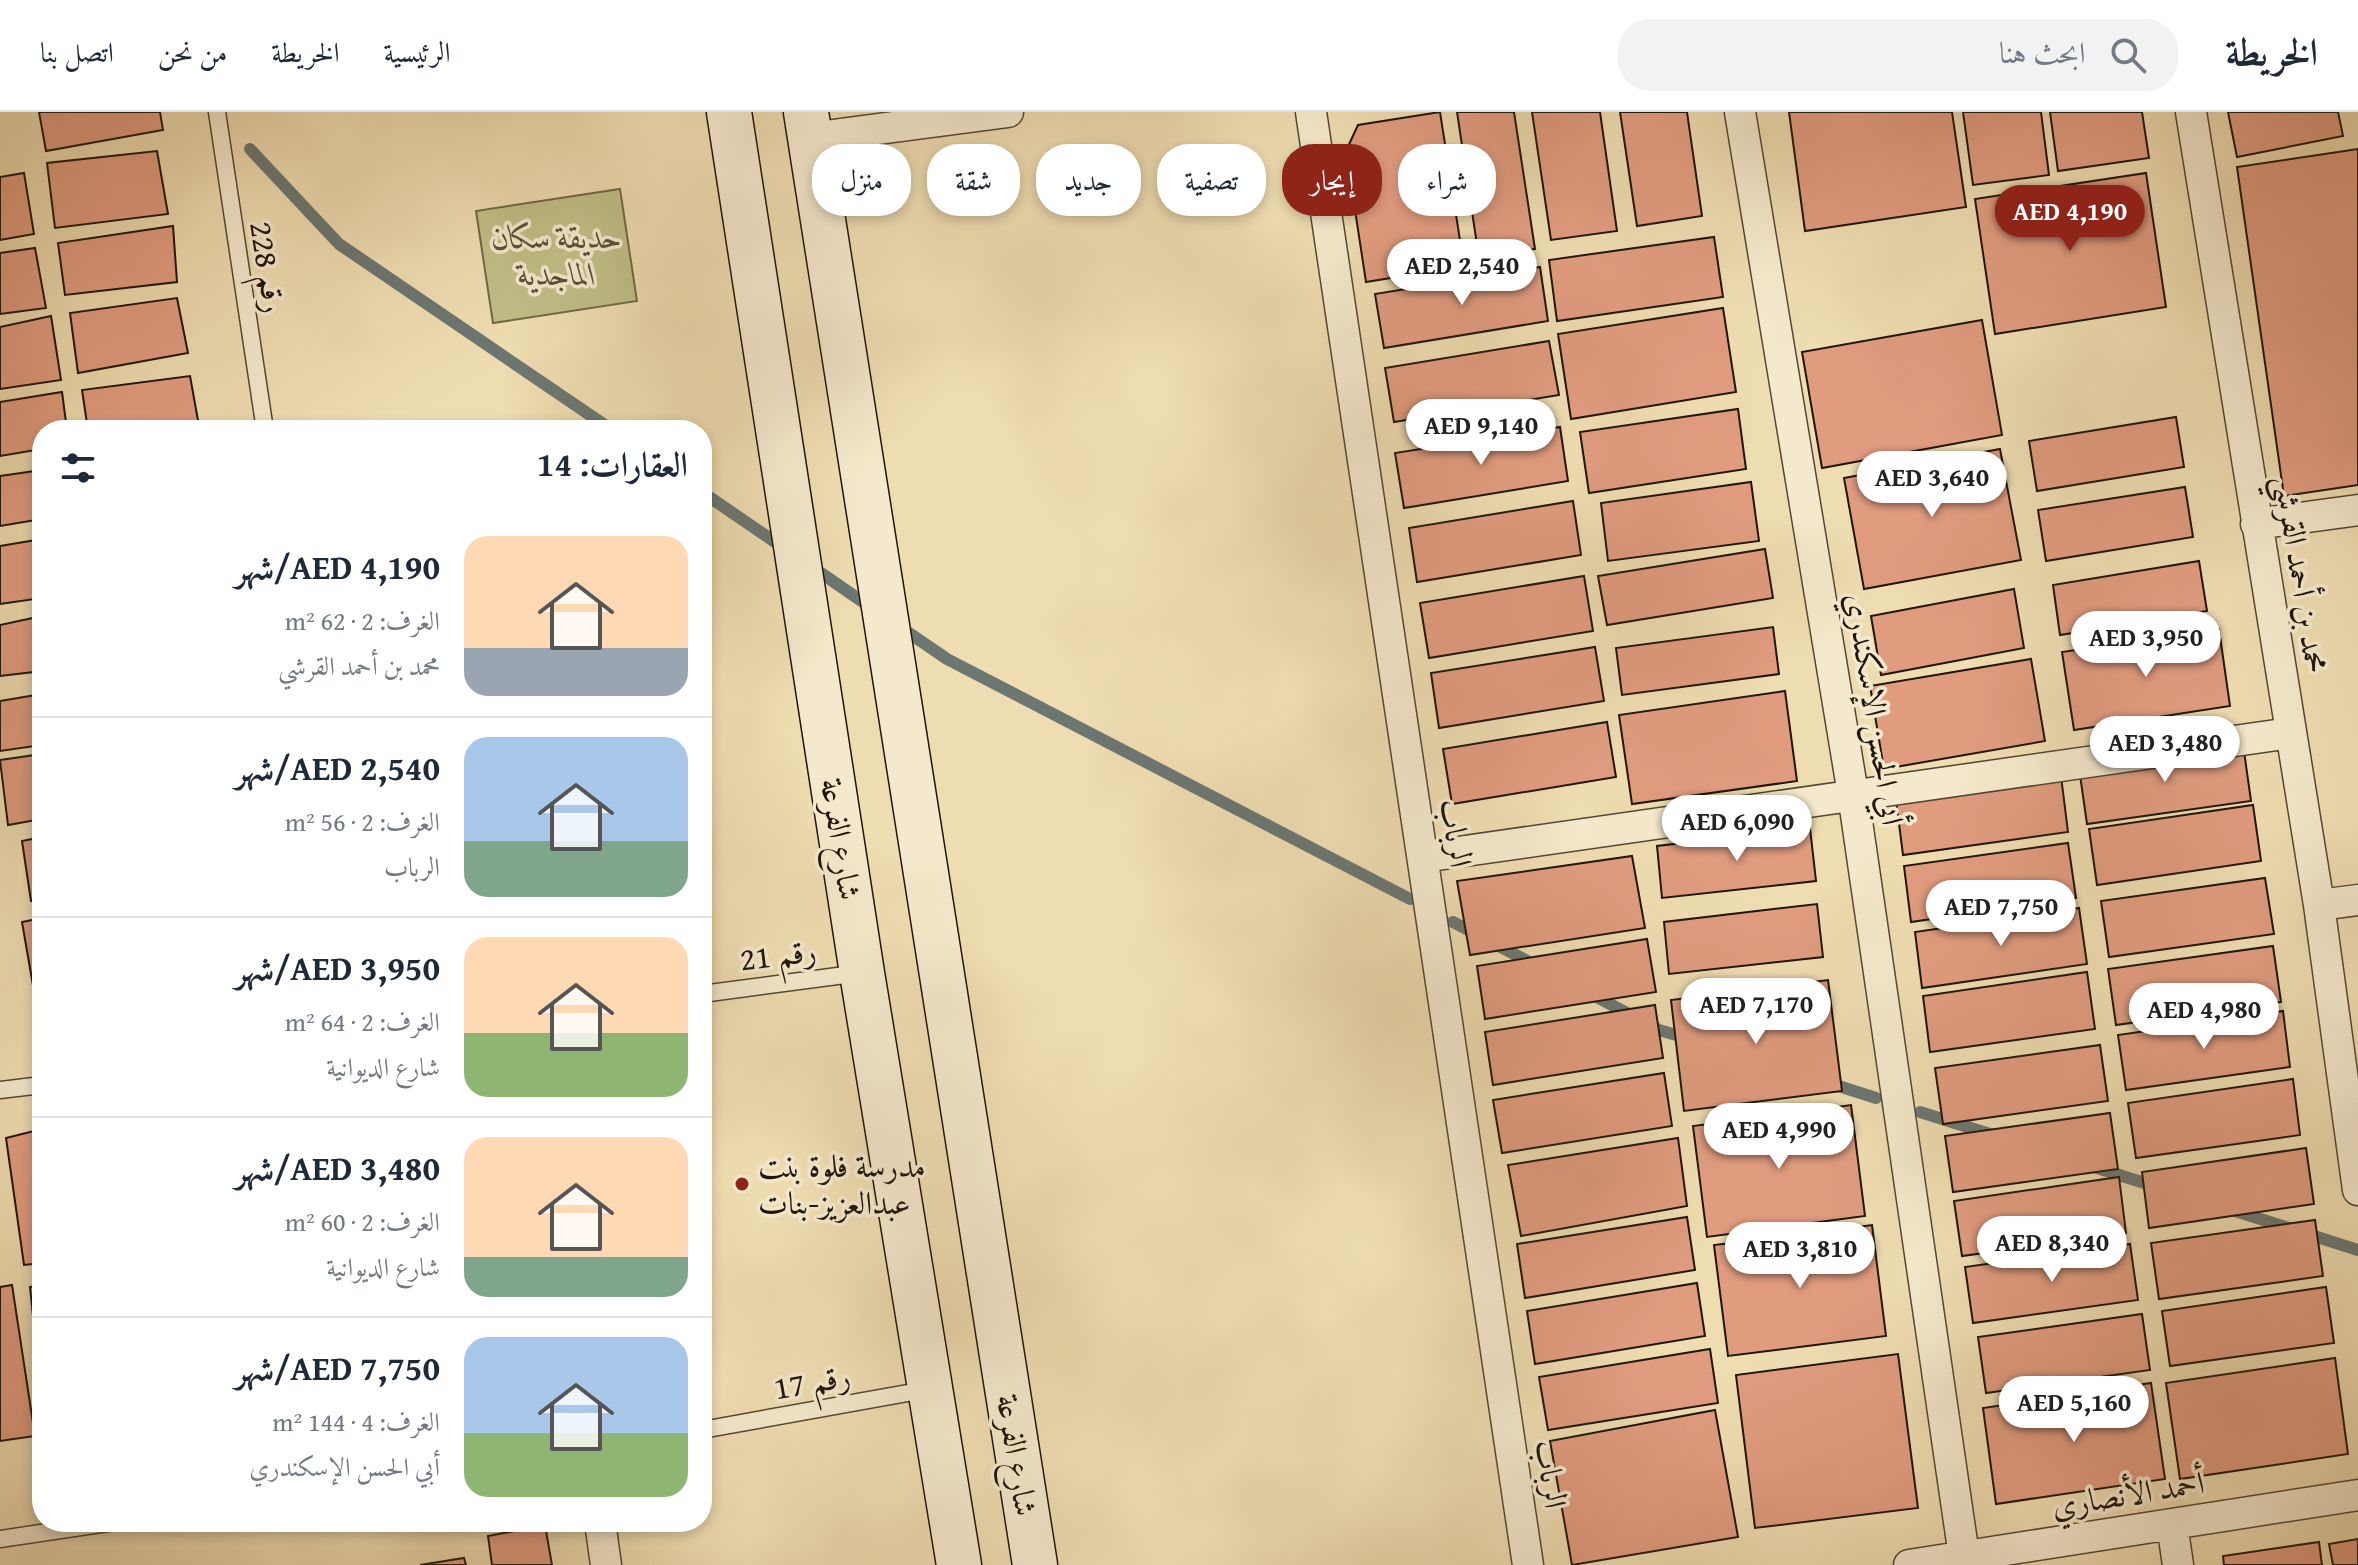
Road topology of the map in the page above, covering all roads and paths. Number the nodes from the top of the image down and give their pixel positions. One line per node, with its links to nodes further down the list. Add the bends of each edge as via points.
1 (217, 112): 8 (lane, رقم 228)
2 (729, 112): 16 (street, شارع الفرعة)
3 (1008, 112): 7 (street)
4 (1311, 112): 13 (street, الرباب)
5 (1740, 112): 12 (street, أبي الحسن الإسكندري)
6 (2191, 112): 10 (street, محمد بن أحمد القرشي)
7 (808, 125): 31 (street, شارع الفرعة)
8 (263, 420)
9 (2358, 510): 10 (street)
10 (2256, 524): 11 (street, محمد بن أحمد القرشي)
11 (2291, 733): 12 (street); 15 (street, محمد بن أحمد القرشي)
12 (1853, 794): 13 (street); 28 (street, أبي الحسن الإسكندري)
13 (1423, 857): 32 (street, الرباب)
14 (2358, 900): 15 (street)
15 (2319, 905): 20 (street, محمد بن أحمد القرشي)
16 (862, 973): 17 (lane, رقم 21); 21 (street, شارع الفرعة)
17 (712, 993)
18 (32, 1086): 19 (lane)
19 (0, 1090)
20 (2358, 1190)
21 (932, 1389): 22 (lane, رقم 17); 30 (street, شارع الفرعة)
22 (712, 1428)
23 (2358, 1495): 24 (street, أحمد الأنصاري)
24 (2172, 1524): 28 (street, أحمد الأنصاري); 34 (street)
25 (47, 1532): 27 (lane)
26 (601, 1532): 29 (street)
27 (0, 1539)
28 (1964, 1556): 33 (street, أحمد الأنصاري)
29 (606, 1565)
30 (959, 1565)
31 (1035, 1565)
32 (1528, 1565)
33 (1909, 1565)
34 (2178, 1565)

